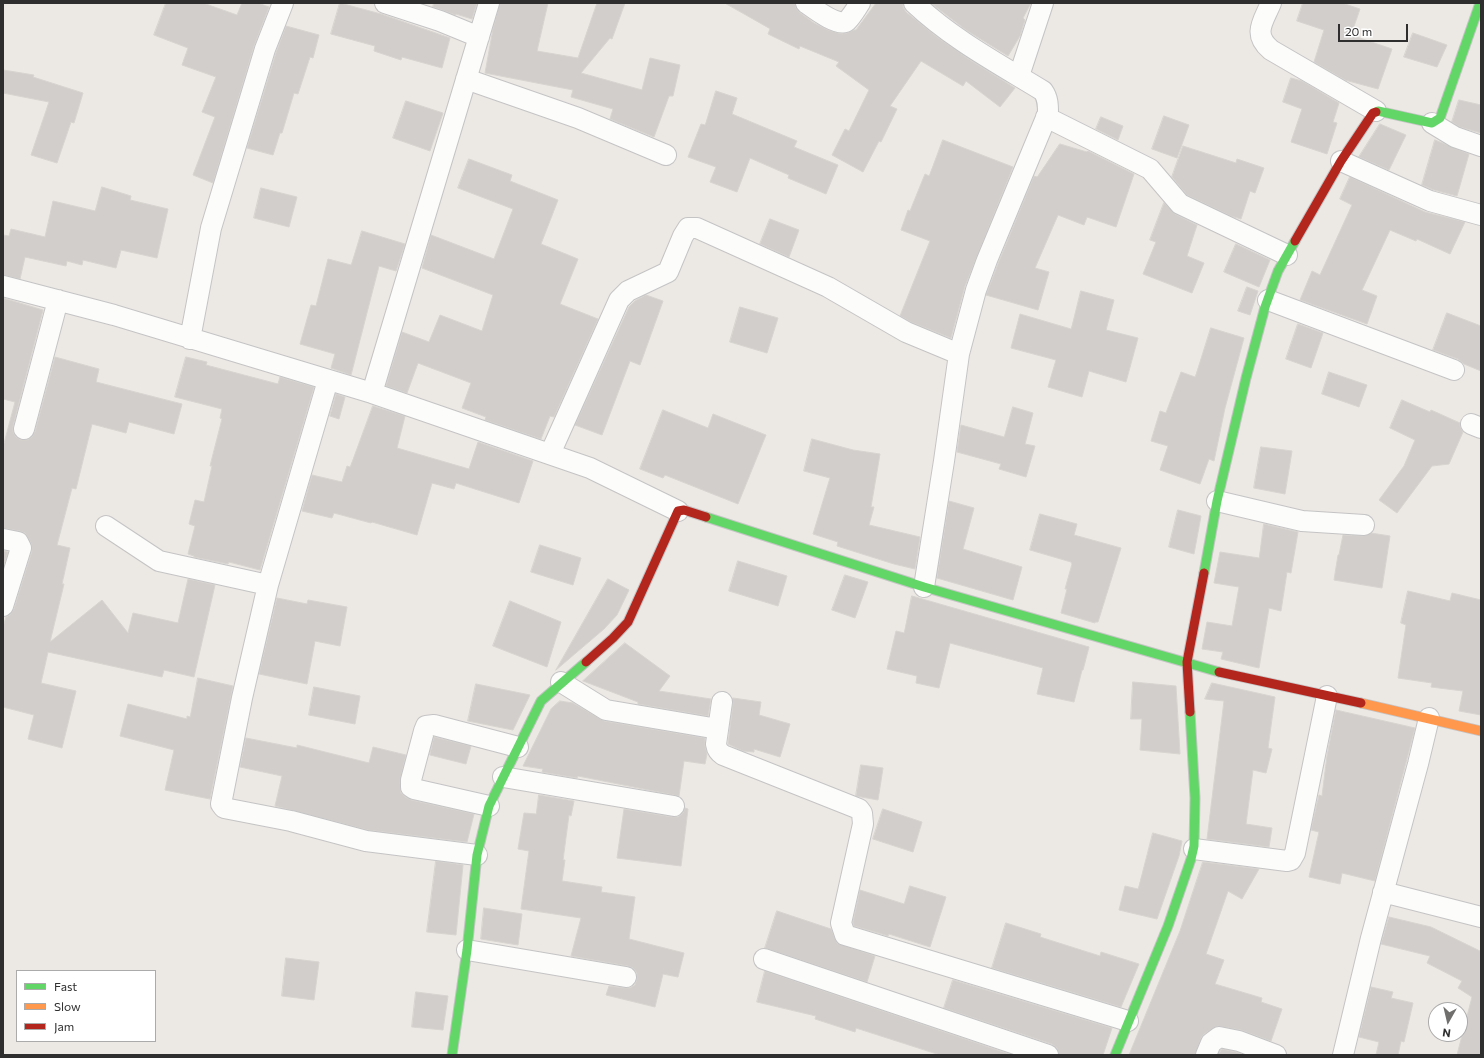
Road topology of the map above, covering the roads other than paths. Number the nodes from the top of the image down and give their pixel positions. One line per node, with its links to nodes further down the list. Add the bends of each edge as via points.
1 (283, 3): 24 (street, via 265,49 211,228)
2 (385, 3): 10 (street)
3 (489, 3): 10 (street)
4 (806, 3): 5 (street, via 836,22 842,23 847,21)
5 (860, 3)
6 (914, 3): 11 (street, via 935,22)
7 (1043, 3): 11 (street)
8 (1271, 3): 13 (street, via 1260,28 1260,38 1264,44 1270,50)
9 (1480, 3): 15 (street, via 1440,118)
10 (479, 36): 12 (street)
11 (1019, 76): 14 (street, via 1046,94)
12 (466, 79): 17 (street, via 578,118); 28 (street)
13 (1376, 111): 15 (street); 18 (street)
14 (1046, 117): 20 (street, via 1150,169 1180,204); 25 (street, via 987,260)
15 (1432, 123): 16 (street, via 1455,137)
16 (1481, 146)
17 (666, 155)
18 (1341, 161): 19 (street, via 1430,201); 20 (street)
19 (1481, 215)
20 (1287, 255): 23 (street, via 1278,271)
21 (3, 286): 22 (street)
22 (58, 300): 24 (street); 29 (street)
23 (1268, 300): 26 (street); 31 (street, via 1246,378)
24 (190, 338): 27 (street)
25 (959, 354): 30 (street, via 906,332 828,287 691,227 683,236 668,272 628,291 619,300); 37 (street)
26 (1454, 370)
27 (328, 380): 28 (street); 36 (street)
28 (372, 392): 30 (street)
29 (24, 429)
30 (550, 454): 32 (street, via 590,468)
31 (1217, 501): 33 (street, via 1302,521); 39 (street)
32 (678, 511): 37 (street, via 684,510); 40 (street, via 628,622)
33 (1364, 525)
34 (106, 526): 36 (street, via 159,561)
35 (3, 539): 38 (street, via 18,542 21,548)
36 (268, 585): 51 (street, via 221,806 366,841)
37 (924, 587): 39 (street)
38 (3, 606)
39 (1187, 662): 41 (street, via 1223,673); 50 (street, via 1195,798)
40 (561, 682): 44 (street, via 606,710); 46 (street, via 541,701)
41 (1327, 696): 43 (street); 50 (street, via 1296,853 1291,860)
42 (722, 702): 44 (street)
43 (1429, 718): 45 (street); 52 (street)
44 (718, 729): 57 (street, via 716,744 723,755 859,809 862,813 863,824 841,923 844,935)
45 (1481, 731)
46 (518, 747): 47 (street); 48 (street, via 434,725 426,726 411,787)
47 (503, 777): 48 (street); 49 (street)
48 (489, 806): 51 (street)
49 (674, 806)
50 (1194, 849): 57 (street, via 1168,926)
51 (477, 855): 54 (street)
52 (1384, 892): 53 (street); 63 (street)
53 (1481, 917)
54 (467, 950): 56 (street); 58 (street)
55 (764, 959): 59 (street)
56 (626, 977)
57 (1128, 1021): 60 (street)
58 (452, 1055)
59 (1048, 1055)
60 (1115, 1055)
61 (1206, 1055): 62 (street, via 1211,1043 1219,1037 1239,1041)
62 (1276, 1055)
63 (1343, 1055)

